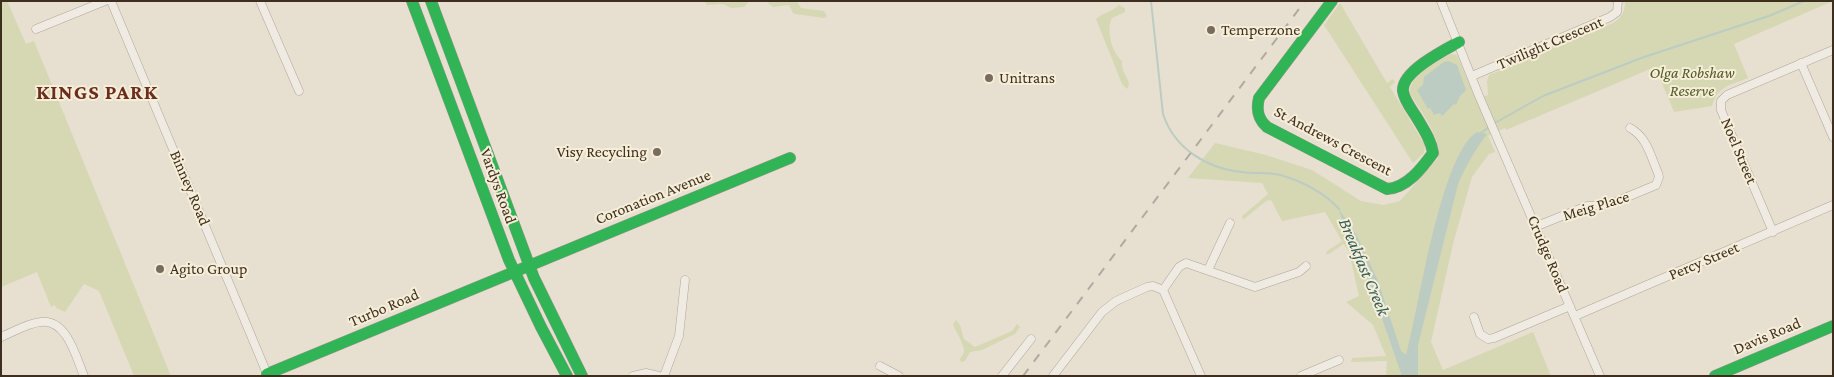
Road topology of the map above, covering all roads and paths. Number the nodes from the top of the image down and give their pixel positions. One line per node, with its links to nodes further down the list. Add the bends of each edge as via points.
1 (105, 1): 9 (street)
2 (111, 1): 36 (street, Binney Road)
3 (260, 1): 14 (street)
4 (412, 1): 25 (street, Vardys Road)
5 (431, 1): 22 (street, Vardys Road)
6 (1332, 1): 10 (street, St Andrews Crescent, via 1259,98 1258,117 1266,128 1387,189 1402,186 1433,153 1432,142 1404,96 1403,86 1432,57)
7 (1441, 1): 10 (street, Crudge Road)
8 (1618, 1): 13 (street, Twilight Crescent, via 1619,9 1610,18)
9 (36, 29)
10 (1459, 42): 13 (street, Crudge Road)
11 (1833, 50): 12 (street, Noel Street)
12 (1801, 64): 16 (street); 21 (street, Noel Street, via 1727,95 1721,101 1721,110)
13 (1472, 76): 20 (street, Crudge Road)
14 (299, 91)
15 (1630, 128): 20 (street, Meig Place, via 1644,140 1658,173 1659,186 1606,205 1587,206)
16 (1833, 137)
17 (790, 158): 22 (street, Coronation Avenue)
18 (1833, 205): 21 (street, Percy Street)
19 (1230, 224): 24 (street)
20 (1537, 226): 28 (street, Crudge Road)
21 (1773, 232): 29 (street, Percy Street)
22 (529, 265): 25 (street, Coronation Avenue); 40 (street, Vardys Road)
23 (1306, 266): 24 (street, via 1299,272 1256,287)
24 (1208, 270): 27 (street, via 1186,263 1179,267)
25 (514, 272): 36 (street, Turbo Road); 39 (street, Vardys Road)
26 (685, 280): 42 (street, via 679,336)
27 (1163, 290): 45 (street, via 1147,287 1110,304); 46 (street)
28 (1570, 306): 29 (street, Crudge Road); 30 (street, via 1488,339 1480,334)
29 (1575, 316): 48 (street, Crudge Road)
30 (1474, 318)
31 (1833, 326): 49 (street, Davis Road)
32 (1, 337): 38 (street, via 43,321 51,323 65,334)
33 (1031, 339): 44 (street)
34 (1339, 360): 47 (street)
35 (880, 366): 43 (street)
36 (267, 375)
37 (637, 375): 41 (street)
38 (84, 376)
39 (567, 376)
40 (582, 376)
41 (659, 376)
42 (664, 376)
43 (899, 376)
44 (1002, 376)
45 (1053, 376)
46 (1201, 376)
47 (1301, 376)
48 (1600, 376)
49 (1715, 376)

